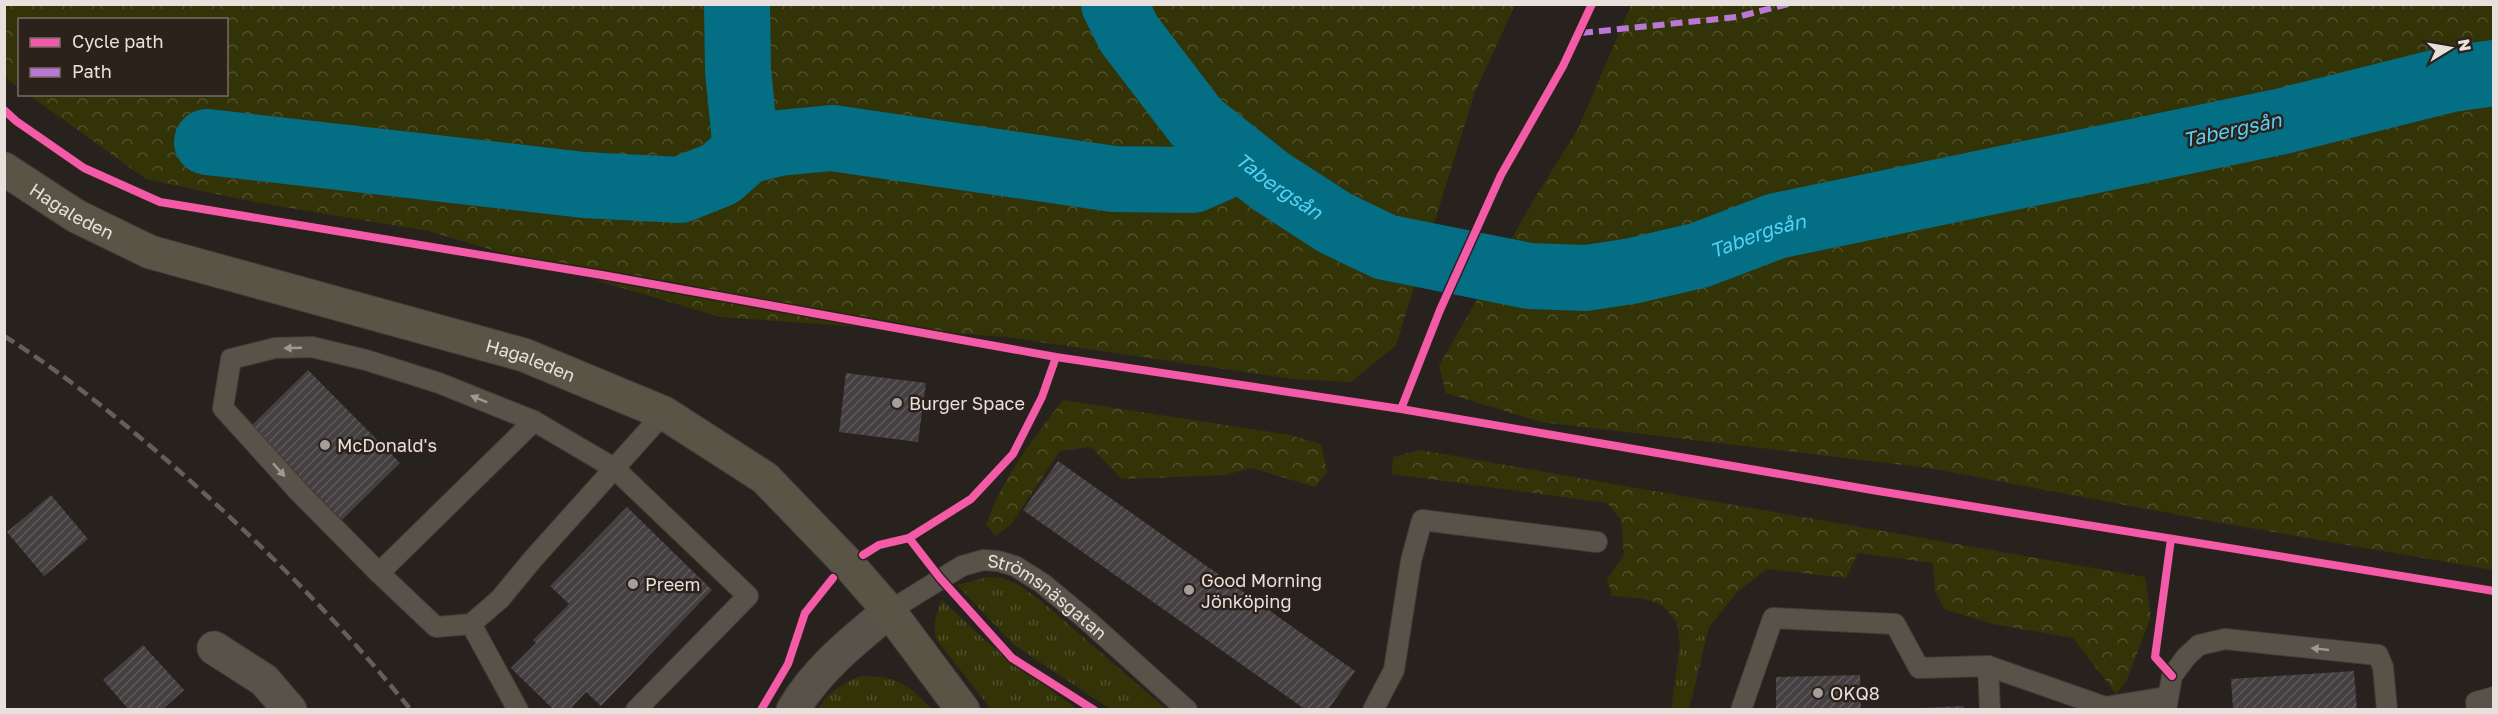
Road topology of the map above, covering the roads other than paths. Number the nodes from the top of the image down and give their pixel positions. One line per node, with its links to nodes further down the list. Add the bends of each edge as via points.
1 (4, 169): 2 (street, Hagaleden, via 76,216 150,252 524,355)
2 (664, 413): 4 (lane); 7 (street, Hagaleden, via 765,478)
3 (534, 421): 4 (lane); 6 (lane); 6 (lane, one-way to 6, via 439,383 312,347 275,348 231,359 223,408)
4 (614, 468): 8 (lane, via 500,599); 17 (lane, via 748,596)
5 (1597, 542): 20 (lane, via 1422,520 1411,561 1394,670)
6 (379, 573): 8 (lane, via 435,627)
7 (889, 611): 14 (street, Hagaleden); 18 (street, via 834,657 806,688); 19 (lane, Strömsnäsgatan, via 962,566 983,560 1015,566 1088,621)
8 (471, 624): 16 (lane)
9 (214, 648): 15 (street, via 264,680)
10 (1988, 666): 13 (lane); 21 (lane, via 1919,668 1896,624 1773,618); 22 (lane)
11 (2493, 697): 24 (lane, via 2476,702)
12 (2166, 703): 13 (lane); 23 (lane, one-way to 12, via 2378,655 2225,639 2199,645 2186,657 2172,676)
13 (2105, 708)
14 (962, 709)
15 (290, 710)
16 (518, 710)
17 (636, 710)
18 (793, 710)
19 (1187, 710)
20 (1373, 710)
21 (1741, 710)
22 (1990, 710)
23 (2387, 710)
24 (2477, 710)

